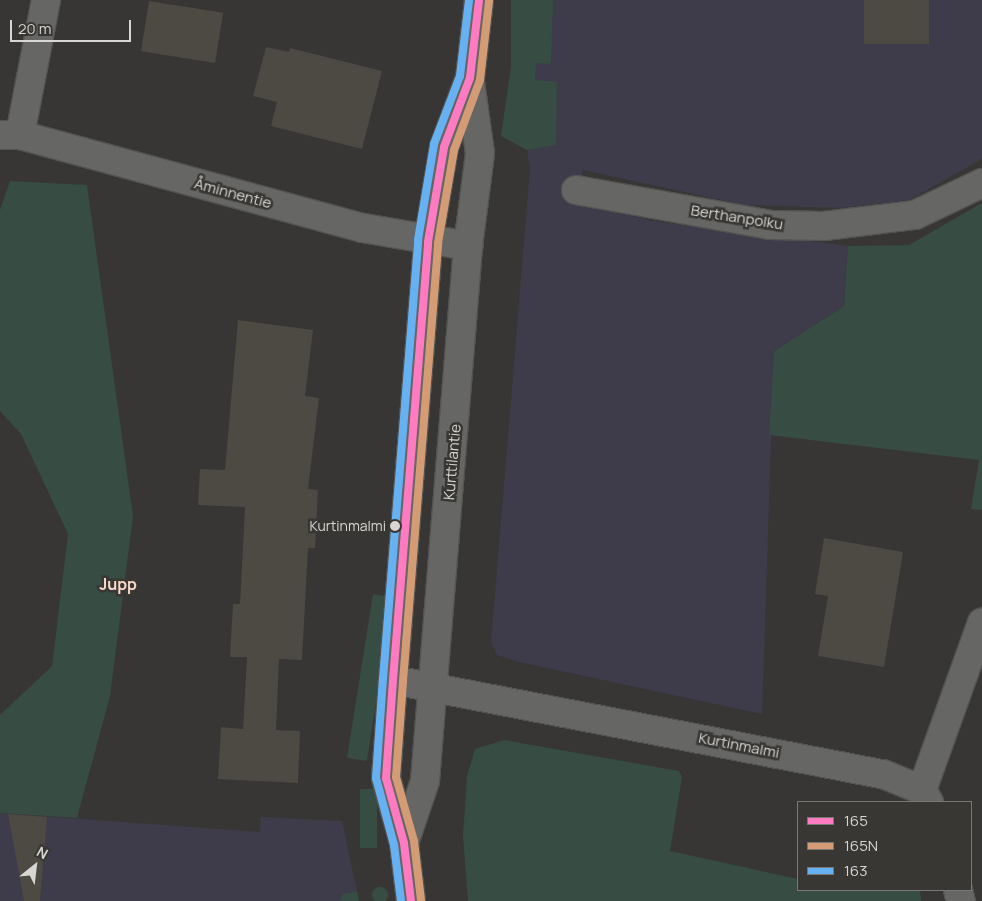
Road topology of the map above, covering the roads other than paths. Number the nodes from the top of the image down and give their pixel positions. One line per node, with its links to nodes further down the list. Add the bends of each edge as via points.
1 (46, 0): 4 (street)
2 (479, 0): 3 (street, Kurttilantie)
3 (470, 78): 7 (street, Kurttilantie, via 444,147); 8 (street, Kurttilantie, via 480,153)
4 (10, 135): 7 (street, Åminnentie)
5 (982, 183): 6 (street, Berthanpolku, via 915,215 824,226 770,225)
6 (576, 190)
7 (428, 242): 8 (street, Åminnentie); 10 (street, Kurttilantie)
8 (468, 246): 11 (street, Kurttilantie)
9 (982, 622): 12 (street)
10 (393, 680): 11 (street, Kurtinmalmi); 13 (street, Kurttilantie, via 386,778)
11 (432, 687): 12 (street, Kurtinmalmi, via 883,774); 13 (street, Kurttilantie, via 425,781)
12 (925, 796)
13 (404, 843): 14 (street, Kurttilantie)
14 (411, 901)

